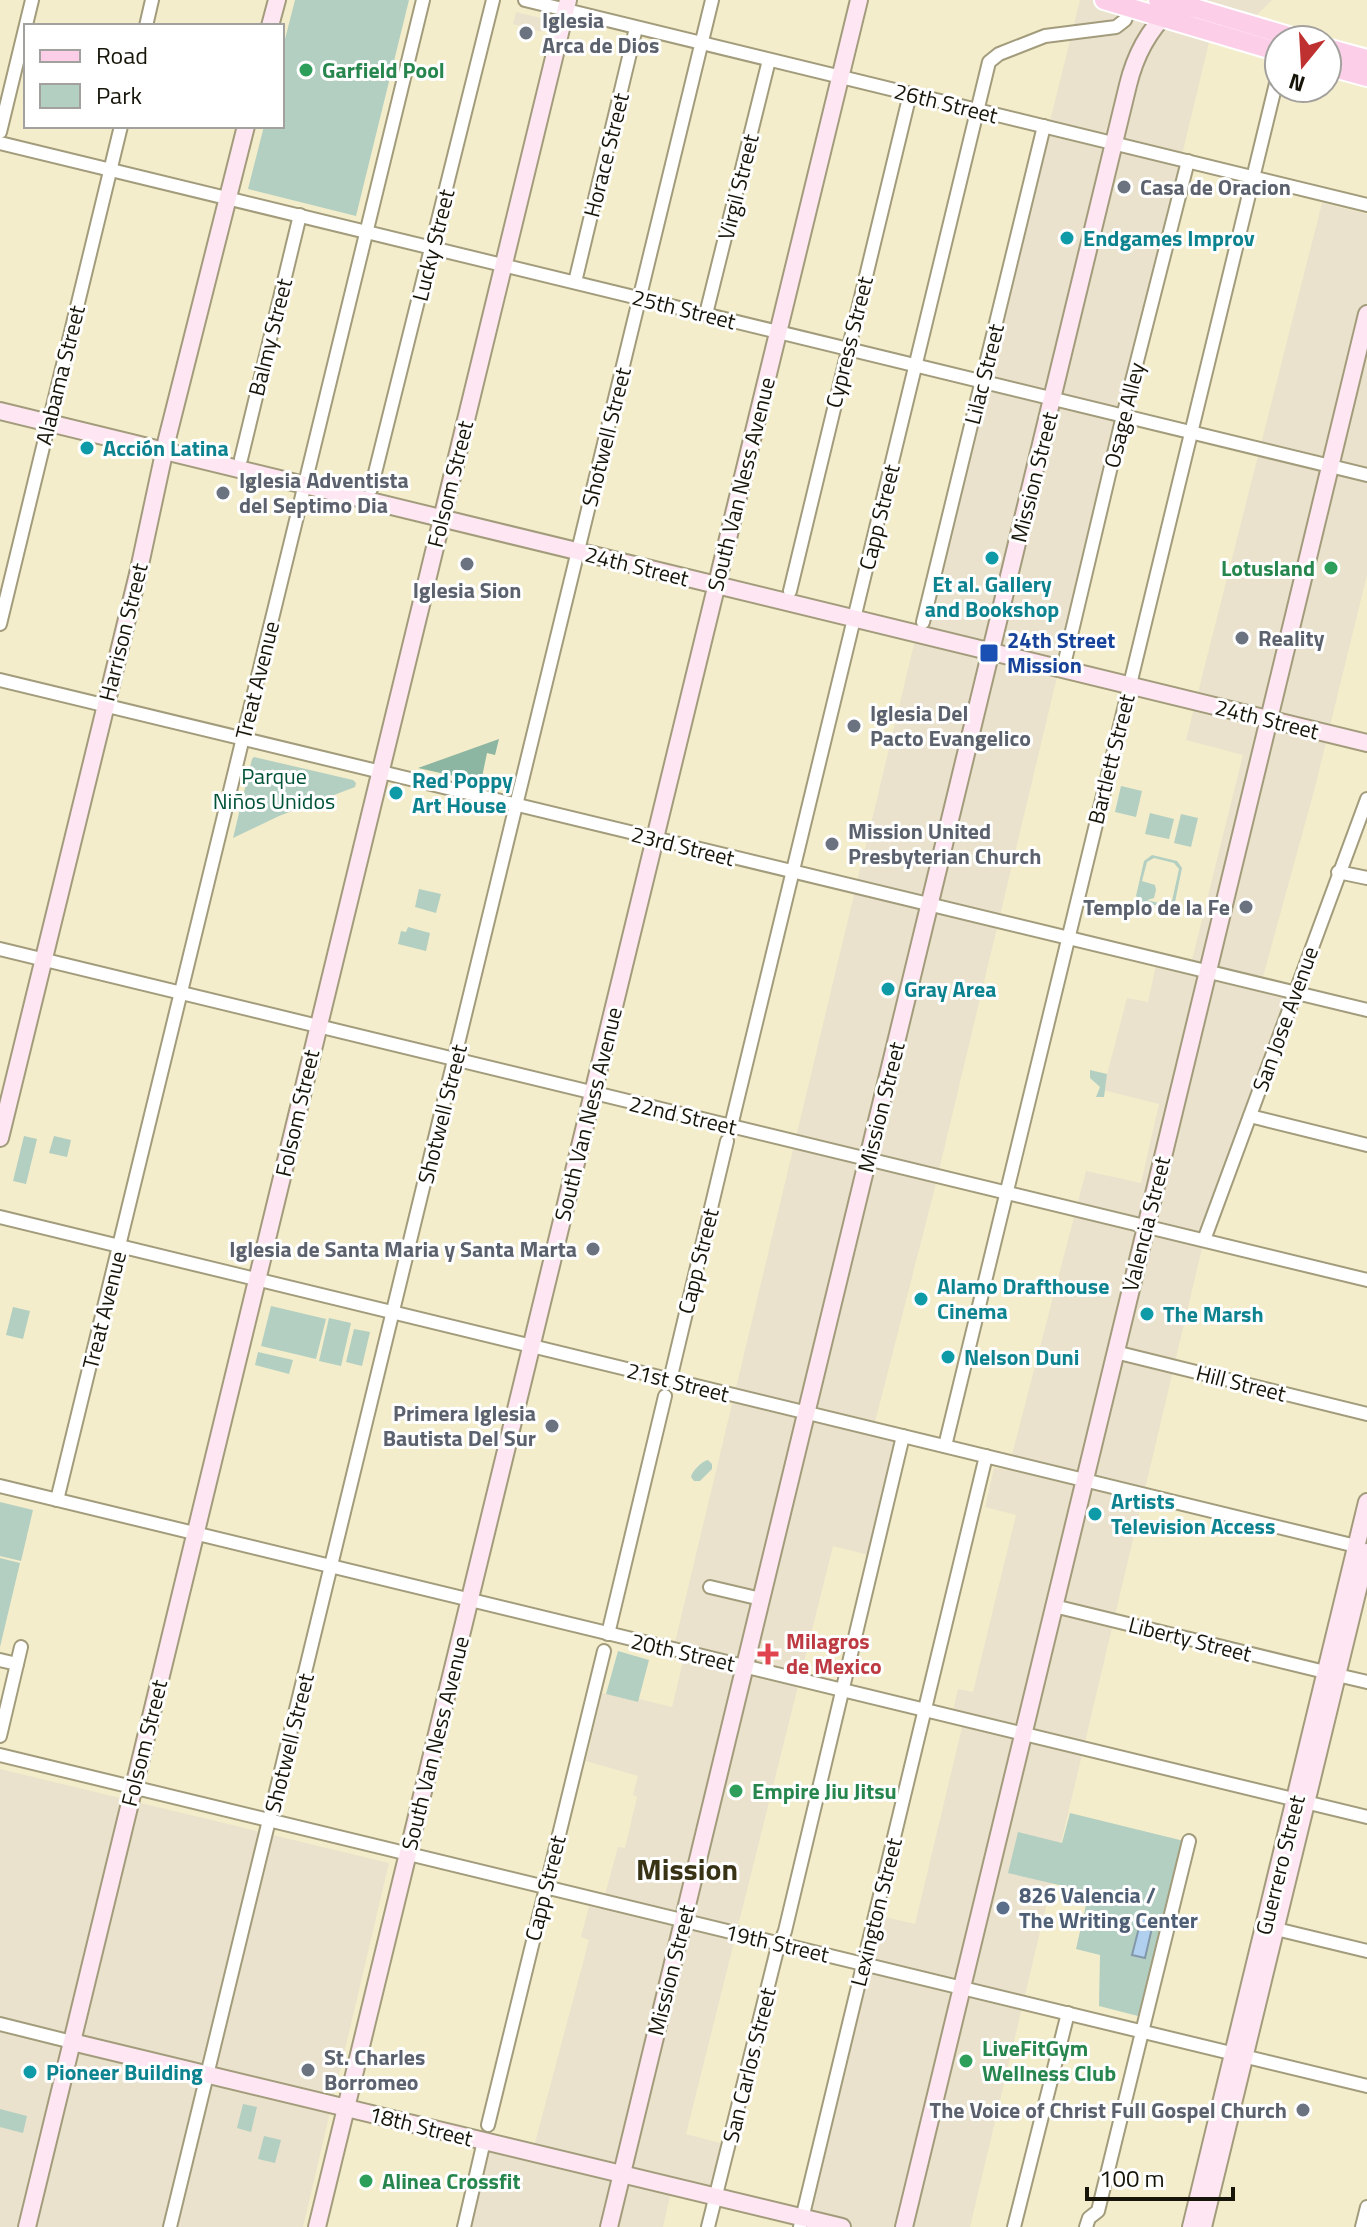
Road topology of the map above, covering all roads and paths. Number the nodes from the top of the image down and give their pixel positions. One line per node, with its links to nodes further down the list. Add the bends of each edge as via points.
1 (32, 0): 13 (street)
2 (152, 0): 14 (street)
3 (277, 0): 15 (street)
4 (423, 0): 42 (street, Treat Avenue)
5 (493, 0): 43 (street, Lucky Street)
6 (525, 0): 10 (street, 26th Street)
7 (712, 0): 19 (street, Shotwell Street)
8 (859, 0): 25 (street, South Van Ness Avenue)
9 (1104, 0): 12 (main road)
10 (567, 5): 16 (street, 26th Street); 44 (street, Folsom Street)
11 (1169, 6): 12 (main road); 17 (main road); 20 (main road); 35 (street, Mission Street, via 1134,64)
12 (1130, 8): 29 (street, Capp Street, via 1116,27 1045,36 999,54 989,62)
13 (26, 24)
14 (146, 24)
15 (271, 24)
16 (636, 28): 19 (street, 26th Street); 45 (street, Horace Street)
17 (1263, 28)
18 (24, 33): 33 (street)
19 (702, 44): 23 (street, 26th Street); 46 (street, Shotwell Street)
20 (1263, 45)
21 (1343, 52): 22 (main road)
22 (1367, 59)
23 (769, 60): 25 (street, 26th Street); 47 (street, Virgil Street)
24 (1343, 70): 26 (main road)
25 (840, 77): 27 (street, 26th Street); 49 (street, South Van Ness Avenue)
26 (1367, 77)
27 (910, 94): 29 (street, 26th Street); 50 (street, Cypress Street)
28 (1271, 104): 38 (street, Bartlett Street)
29 (977, 110): 30 (street, 26th Street); 51 (street, Capp Street)
30 (1044, 126): 35 (street, 26th Street); 52 (street, Lilac Street)
31 (121, 128): 37 (street, Alabama Street)
32 (246, 128): 39 (street, Harrison Street)
33 (0, 132)
34 (0, 143): 37 (street, 25th Street)
35 (1114, 143): 36 (street, 26th Street); 53 (street, Mission Street)
36 (1188, 161): 38 (street, 26th Street); 55 (street, Osage Alley)
37 (111, 170): 39 (street, 25th Street); 56 (street, Alabama Street)
38 (1253, 177): 40 (street, 26th Street); 57 (street, Bartlett Street)
39 (228, 198): 41 (street, 25th Street); 58 (street, Harrison Street)
40 (1367, 205)
41 (300, 215): 42 (street, 25th Street); 59 (street, Balmy Street)
42 (366, 232): 43 (street, 25th Street); 62 (street, Treat Avenue)
43 (432, 247): 44 (street, 25th Street); 63 (street, Lucky Street)
44 (503, 265): 45 (street, 25th Street); 64 (street, Folsom Street)
45 (575, 282): 46 (street, 25th Street)
46 (640, 298): 47 (street, 25th Street); 65 (street, Shotwell Street)
47 (706, 314): 49 (street, 25th Street)
48 (1367, 314): 60 (street, Valencia Street)
49 (778, 332): 50 (street, 25th Street); 66 (street, South Van Ness Avenue)
50 (848, 349): 51 (street, 25th Street); 67 (street, Cypress Street)
51 (916, 365): 52 (street, 25th Street); 68 (street, Capp Street)
52 (982, 381): 53 (street, 25th Street); 69 (street, Lilac Street)
53 (1053, 398): 55 (street, 25th Street); 71 (street, Mission Street)
54 (0, 411): 56 (street, 24th Street)
55 (1124, 416): 57 (street, 25th Street); 72 (street, Osage Alley)
56 (49, 423): 58 (street, 24th Street); 70 (street, Alabama Street)
57 (1190, 432): 60 (street, 25th Street); 74 (street, Bartlett Street)
58 (164, 451): 62 (street, 24th Street); 75 (street, Harrison Street)
59 (241, 459)
60 (1330, 465): 61 (street, 25th Street); 76 (street, Valencia Street)
61 (1367, 475)
62 (305, 485): 64 (street, 24th Street); 77 (street, Treat Avenue)
63 (371, 489)
64 (442, 518): 65 (street, 24th Street); 79 (street, Folsom Street)
65 (579, 551): 66 (street, 24th Street); 81 (street, Shotwell Street)
66 (716, 585): 68 (street, 24th Street); 82 (street, South Van Ness Avenue)
67 (790, 591)
68 (854, 618): 71 (street, 24th Street); 84 (street, Capp Street)
69 (923, 622)
70 (0, 624)
71 (991, 652): 72 (street, 24th Street); 86 (street, Mission Street)
72 (1063, 669): 74 (street, 24th Street)
73 (0, 680): 75 (street, 23rd Street)
74 (1129, 686): 76 (street, 24th Street); 87 (street, Bartlett Street)
75 (105, 705): 77 (street, 23rd Street); 89 (street, Harrison Street)
76 (1269, 719): 78 (street, 24th Street); 90 (street, Valencia Street)
77 (242, 739): 79 (street, 23rd Street); 91 (street, Treat Avenue)
78 (1367, 743)
79 (380, 772): 81 (street, 23rd Street); 94 (street, Folsom Street)
80 (1367, 799): 83 (street, San Jose Avenue)
81 (518, 805): 82 (street, 23rd Street); 95 (street, Shotwell Street)
82 (655, 839): 84 (street, 23rd Street); 96 (street, South Van Ness Avenue)
83 (1338, 872): 85 (street); 92 (street, San Jose Avenue)
84 (792, 873): 86 (street, 23rd Street); 98 (street, Capp Street)
85 (1367, 878)
86 (930, 906): 87 (street, 23rd Street); 102 (street, Mission Street)
87 (1068, 938): 90 (street, 23rd Street); 103 (street, Bartlett Street)
88 (0, 949): 89 (street, 22nd Street)
89 (44, 959): 91 (street, 22nd Street); 99 (street, Harrison Street)
90 (1208, 972): 92 (street, 23rd Street); 105 (street, Valencia Street)
91 (181, 992): 94 (street, 22nd Street); 107 (street, Treat Avenue)
92 (1296, 993): 93 (street, 23rd Street); 97 (street, San Jose Avenue)
93 (1367, 1010)
94 (317, 1026): 95 (street, 22nd Street); 108 (street, Folsom Street)
95 (456, 1059): 96 (street, 22nd Street); 110 (street, Shotwell Street)
96 (593, 1093): 98 (street, 22nd Street); 111 (street, South Van Ness Avenue)
97 (1250, 1116): 101 (street); 106 (street, San Jose Avenue)
98 (731, 1126): 102 (street, 22nd Street)
99 (0, 1138)
100 (727, 1141): 113 (street, Capp Street)
101 (1367, 1145)
102 (868, 1160): 103 (street, 22nd Street); 115 (street, Mission Street)
103 (1007, 1193): 105 (street, 22nd Street); 118 (street, Bartlett Street)
104 (0, 1217): 107 (street, 21st Street)
105 (1146, 1226): 106 (street, 22nd Street); 112 (street, Valencia Street)
106 (1204, 1240): 109 (street, 22nd Street)
107 (120, 1247): 108 (street, 21st Street); 122 (street, Treat Avenue)
108 (257, 1280): 110 (street, 21st Street); 124 (street, Folsom Street)
109 (1367, 1280)
110 (394, 1313): 111 (street, 21st Street); 126 (street, Shotwell Street)
111 (531, 1346): 113 (street, 21st Street); 129 (street, South Van Ness Avenue)
112 (1115, 1352): 116 (street, Hill Street); 120 (street, Valencia Street)
113 (670, 1380): 115 (street, 21st Street)
114 (665, 1396): 131 (street)
115 (806, 1413): 117 (street, 21st Street); 128 (street, Mission Street)
116 (1367, 1414)
117 (903, 1436): 118 (street, 21st Street); 139 (street, San Carlos Street)
118 (945, 1446): 119 (street, 21st Street)
119 (986, 1456): 120 (street, 21st Street); 140 (street, Lexington Street)
120 (1084, 1480): 125 (street, 21st Street); 130 (street, Valencia Street)
121 (0, 1486): 122 (street, 20th Street)
122 (57, 1500): 124 (street, 20th Street)
123 (1367, 1502): 125 (street, Guerrero Street)
124 (196, 1534): 126 (street, 20th Street); 144 (street, Folsom Street)
125 (1361, 1549): 137 (street, Guerrero Street)
126 (332, 1567): 129 (street, 20th Street); 147 (street, Shotwell Street)
127 (710, 1587): 128 (street)
128 (761, 1599): 136 (street, Mission Street)
129 (469, 1601): 131 (street, 20th Street); 149 (street, South Van Ness Avenue)
130 (1054, 1606): 137 (street, Liberty Street); 141 (street, Valencia Street)
131 (608, 1634): 136 (street, 20th Street)
132 (21, 1647): 135 (street)
133 (604, 1651): 150 (street, Capp Street)
134 (0, 1660): 135 (street)
135 (17, 1664): 142 (street)
136 (745, 1666): 139 (street, 20th Street); 151 (street, Mission Street)
137 (1331, 1674): 138 (street, Liberty Street); 145 (street, Guerrero Street)
138 (1367, 1682)
139 (841, 1690): 140 (street, 20th Street); 153 (street, San Carlos Street)
140 (925, 1710): 141 (street, 20th Street); 155 (street, Lexington Street)
141 (1023, 1734): 145 (street, 20th Street); 156 (street, Valencia Street)
142 (0, 1736)
143 (0, 1755): 144 (street, 19th Street)
144 (133, 1787): 147 (street, 19th Street); 160 (street, Folsom Street)
145 (1301, 1801): 146 (street, 20th Street); 152 (street, Guerrero Street); 161 (street, Guerrero Street)
146 (1367, 1817)
147 (271, 1821): 149 (street, 19th Street); 162 (street, Shotwell Street)
148 (1189, 1841): 159 (street)
149 (408, 1854): 150 (street, 19th Street); 164 (street, South Van Ness Avenue)
150 (546, 1887): 151 (street, 19th Street); 165 (street, Capp Street)
151 (683, 1921): 153 (street, 19th Street); 166 (street, Mission Street)
152 (1276, 1929): 154 (street); 161 (street, Guerrero Street)
153 (780, 1945): 155 (street, 19th Street); 167 (street, San Carlos Street)
154 (1367, 1951)
155 (864, 1964): 156 (street, 19th Street); 169 (street, Lexington Street)
156 (962, 1987): 157 (street, 19th Street); 177 (street, Valencia Street)
157 (1068, 2013): 159 (street, 19th Street); 178 (street)
158 (0, 2024): 160 (street, 18th Street)
159 (1143, 2031): 161 (street, 19th Street); 179 (street, via 1098,2211)
160 (72, 2042): 162 (street, 18th Street); 170 (street, Folsom Street)
161 (1240, 2055): 163 (street, 19th Street); 180 (street, Guerrero Street); 181 (street, Guerrero Street)
162 (208, 2074): 164 (street, 18th Street); 171 (street, Shotwell Street)
163 (1367, 2086)
164 (346, 2107): 165 (street, 18th Street); 172 (street, South Van Ness Avenue)
165 (486, 2133): 166 (street, 18th Street); 173 (street, Capp Street)
166 (621, 2174): 167 (street, 18th Street); 174 (street, Mission Street)
167 (716, 2196): 169 (street, 18th Street); 175 (street, San Carlos Street)
168 (1367, 2207): 182 (street)
169 (801, 2222): 176 (street, 18th Street)
170 (27, 2227)
171 (170, 2227)
172 (317, 2227)
173 (464, 2227)
174 (609, 2227)
175 (708, 2227)
176 (842, 2227)
177 (904, 2227)
178 (1014, 2227)
179 (1086, 2227)
180 (1191, 2227)
181 (1203, 2227)
182 (1362, 2227)

